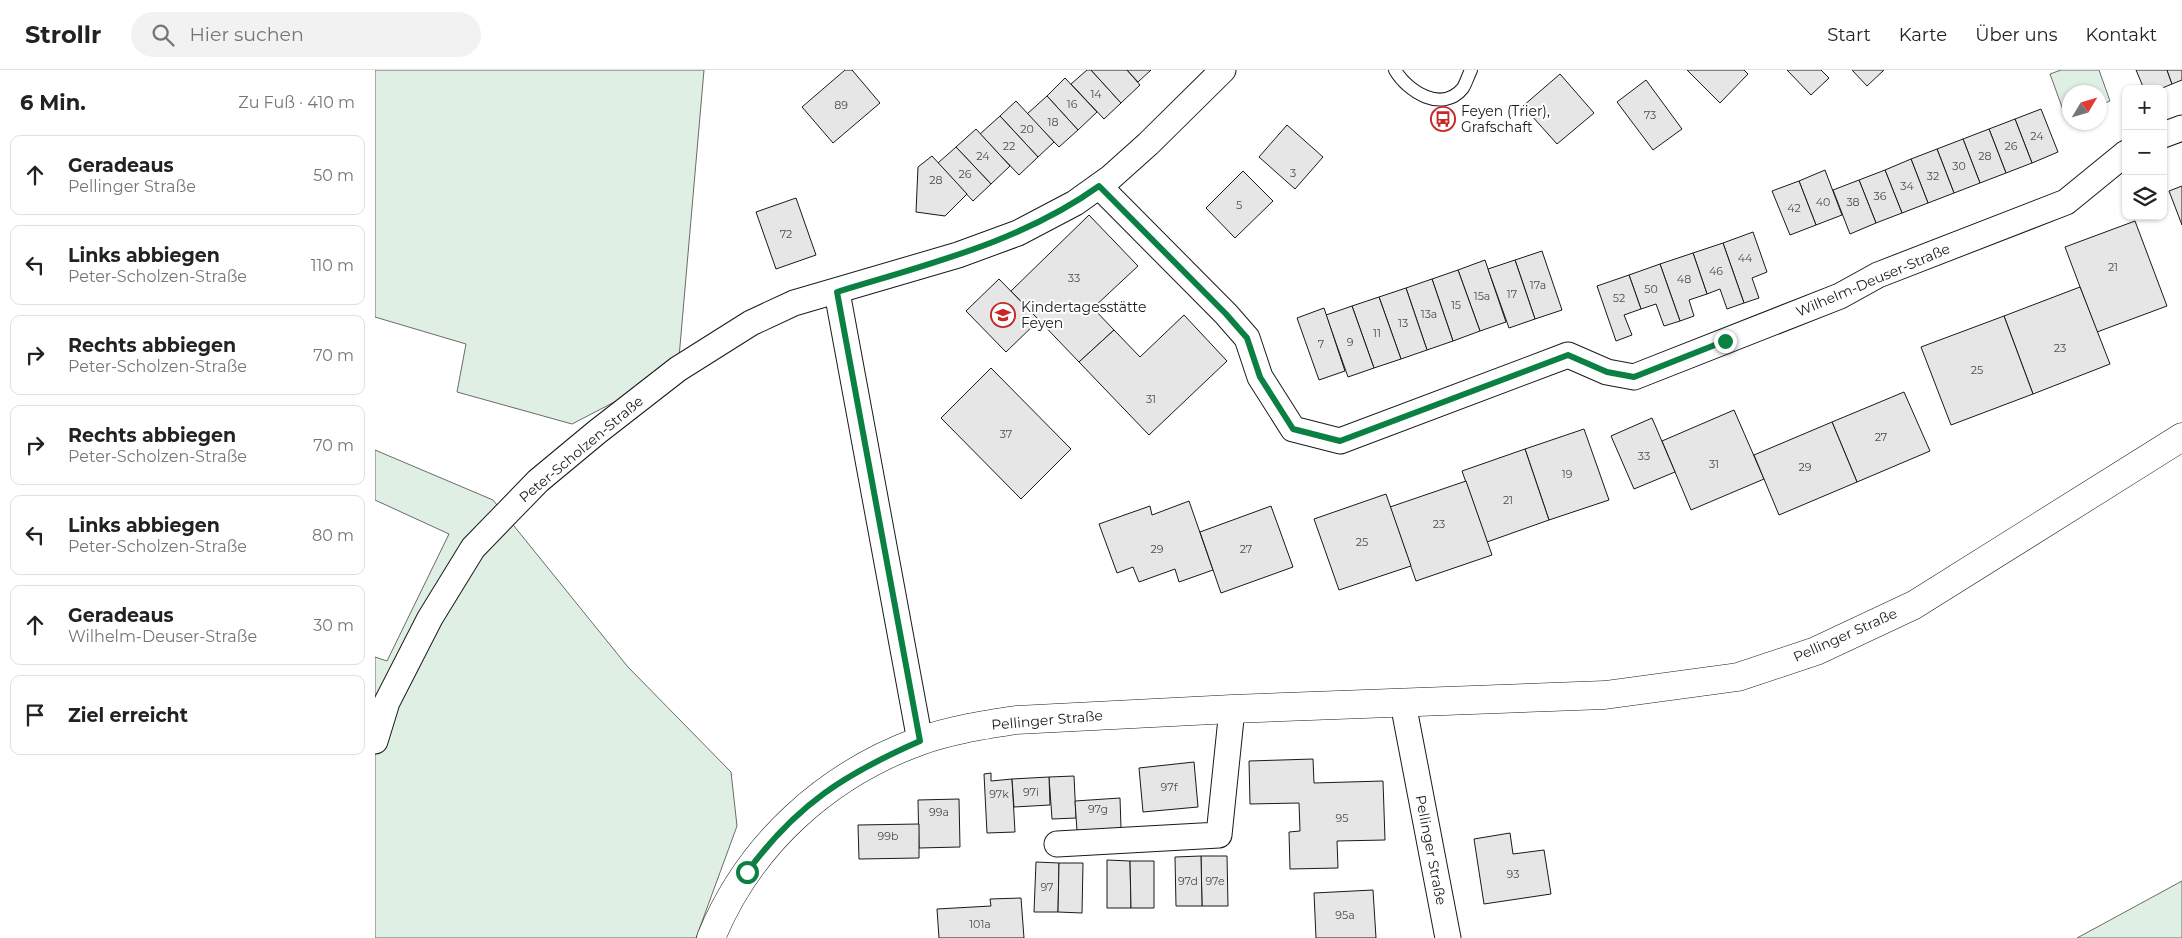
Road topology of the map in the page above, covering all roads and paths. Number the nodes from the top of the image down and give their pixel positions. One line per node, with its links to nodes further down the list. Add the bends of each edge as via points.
1 (1223, 70): 7 (street, Peter-Scholzen-Straße, via 1148,144)
2 (1395, 70): 3 (lane, via 1411,91 1439,99 1456,94)
3 (1471, 70)
4 (2182, 128): 5 (street)
5 (2167, 134)
6 (2122, 156): 7 (street, Wilhelm-Deuser-Straße, via 2066,202 1878,275 1840,296 1634,377 1607,372 1568,355 1340,441 1293,429 1260,377 1247,338)
7 (1099, 186): 8 (street, Peter-Scholzen-Straße, via 1075,203 1018,233)
8 (837, 292): 12 (street, Peter-Scholzen-Straße, via 794,303 751,323 686,364 538,481 473,548 430,618 387,702); 13 (street)
9 (2182, 437): 10 (main road, Pellinger Straße, via 1914,605 1816,651 1738,677 1615,693)
10 (1403, 703): 11 (main road, Pellinger Straße); 16 (street, Pellinger Straße)
11 (1232, 709): 13 (main road, Pellinger Straße, via 1016,720); 14 (street, via 1219,835)
12 (375, 741)
13 (920, 741): 15 (main road, Pellinger Straße, via 857,771 799,811 747,872)
14 (1057, 844)
15 (711, 938)
16 (1448, 938)

